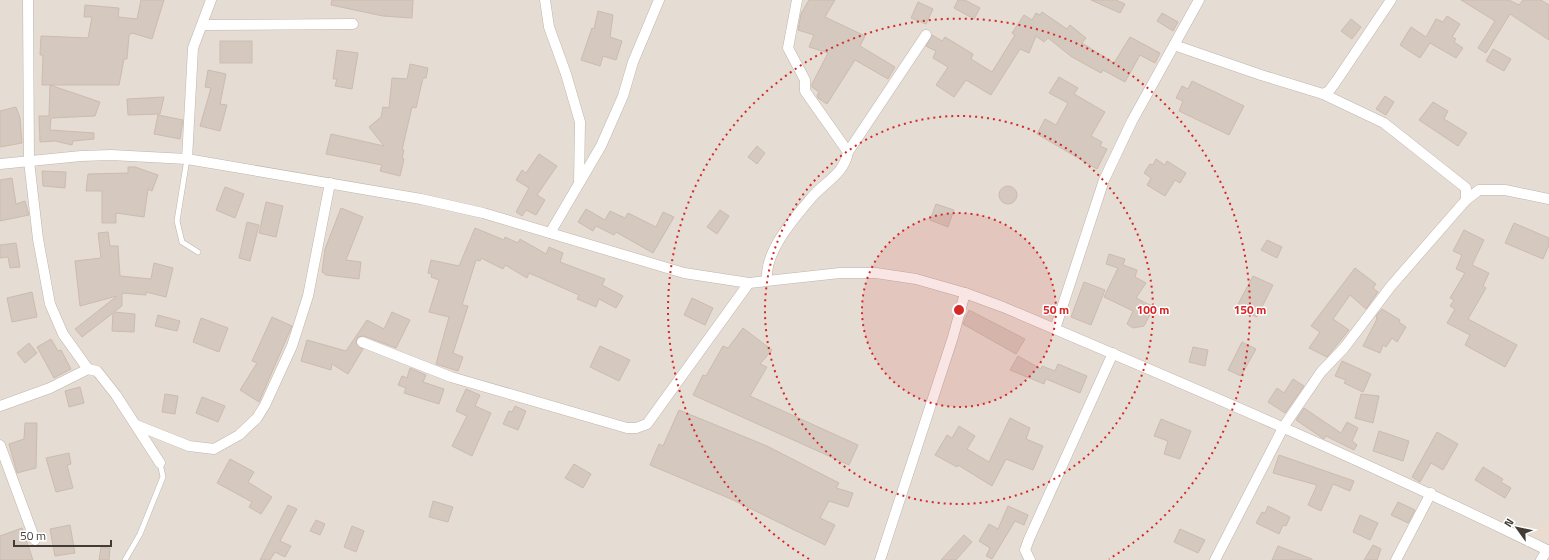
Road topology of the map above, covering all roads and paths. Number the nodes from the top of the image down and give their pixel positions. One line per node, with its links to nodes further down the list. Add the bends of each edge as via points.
1 (28, 0): 15 (street)
2 (211, 0): 9 (street)
3 (545, 0): 18 (street, via 549,27 580,122)
4 (659, 0): 18 (street, via 633,62 623,96 601,146)
5 (797, 0): 13 (street, via 788,48 805,80 805,91)
6 (1199, 0): 11 (street)
7 (1391, 0): 12 (street, via 1337,80 1329,91)
8 (353, 24): 9 (street)
9 (203, 25): 14 (street, via 193,48)
10 (926, 35): 13 (street)
11 (1174, 45): 12 (street); 26 (street, via 1132,121 1104,180)
12 (1323, 94): 20 (street, via 1384,122 1466,188)
13 (848, 152): 23 (street, via 846,161 835,177 812,196 777,243 767,270)
14 (187, 159): 15 (street, via 111,155); 17 (street); 22 (lane, via 177,221 182,242)
15 (29, 161): 16 (street); 29 (street, via 38,239 50,304 63,334)
16 (0, 164)
17 (330, 183): 21 (street, via 482,213); 31 (street, via 308,296 292,346 257,418 239,435 214,449 189,446)
18 (579, 183): 21 (street)
19 (1549, 199): 20 (street, via 1505,190 1479,190)
20 (1466, 200): 32 (street, via 1391,286 1344,348 1321,372)
21 (550, 233): 24 (street, via 684,273)
22 (198, 252)
23 (767, 279): 24 (street); 25 (street, via 840,272 876,273 916,279)
24 (749, 282): 27 (street, via 647,424 636,428 627,428 451,377)
25 (965, 293): 26 (street); 39 (street)
26 (1055, 329): 28 (street)
27 (362, 342)
28 (1113, 353): 32 (street); 40 (street, via 1028,539 1025,550)
29 (88, 369): 30 (street, via 50,388); 31 (street, via 97,371)
30 (0, 406)
31 (136, 425): 34 (street)
32 (1284, 426): 35 (street); 41 (street)
33 (0, 445): 36 (street)
34 (160, 463): 38 (lane, via 163,477 140,534)
35 (1431, 493): 37 (street); 42 (street)
36 (35, 540)
37 (1548, 550): 43 (street)
38 (125, 560)
39 (880, 560)
40 (1030, 560)
41 (1215, 560)
42 (1396, 560)
43 (1541, 560)

